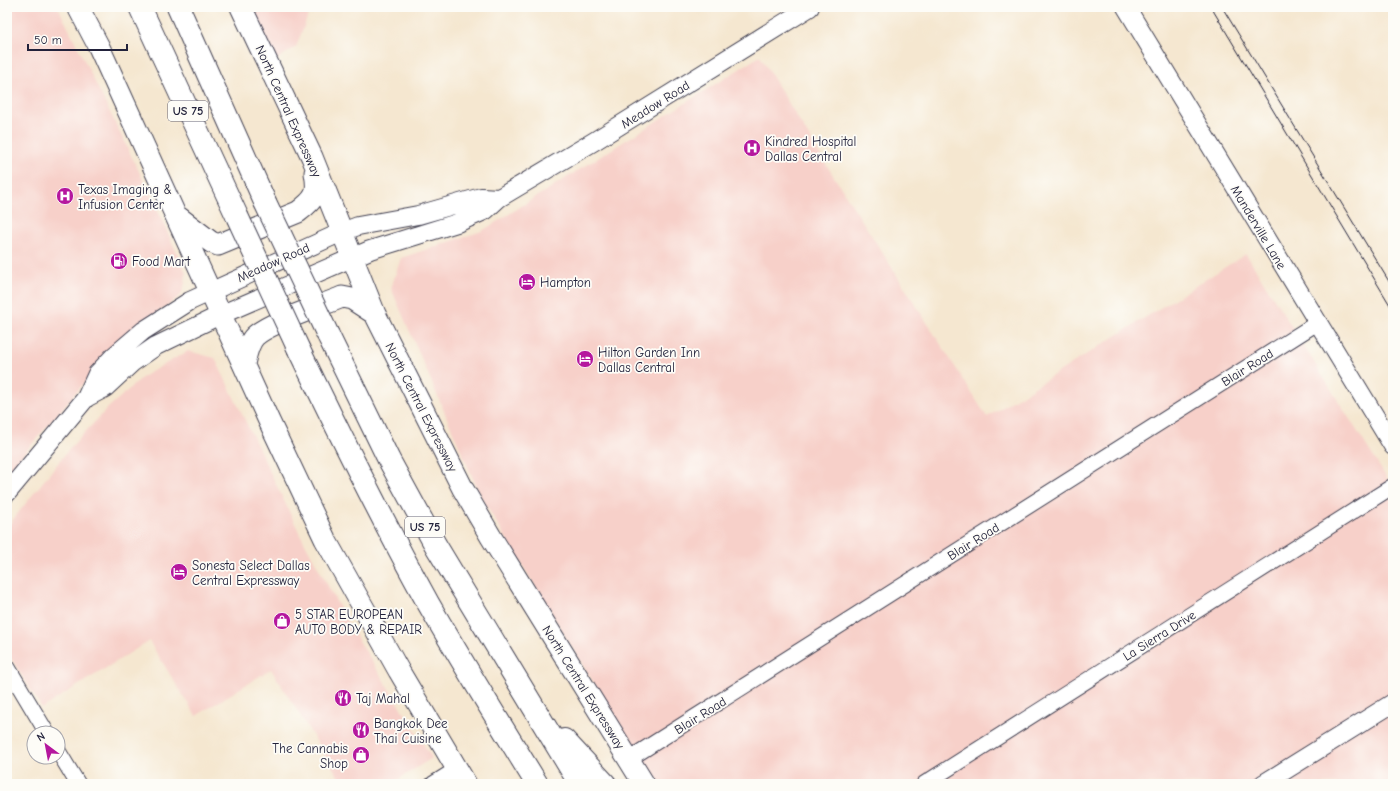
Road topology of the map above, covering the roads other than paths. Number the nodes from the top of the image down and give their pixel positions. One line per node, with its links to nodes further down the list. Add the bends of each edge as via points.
1 (78, 7): 9 (main road, via 102,53)
2 (140, 7): 28 (highway, US 75, bridge, via 340,435 406,562)
3 (178, 7): 23 (highway, US 75, bridge, via 265,202 389,460 436,546)
4 (241, 7): 7 (main road, North Central Expressway)
5 (810, 7): 8 (street, Meadow Road)
6 (1126, 7): 15 (street, Manderville Lane)
7 (312, 157): 9 (main road, via 317,185 316,195 309,204 298,212 218,245); 10 (main road, North Central Expressway)
8 (498, 198): 10 (street, Meadow Road, via 481,197 418,215 358,226); 11 (street, Meadow Road, via 486,210 457,223)
9 (174, 213): 12 (main road)
10 (342, 232): 11 (main road, North Central Expressway); 12 (street, Meadow Road)
11 (352, 258): 13 (main road, North Central Expressway); 14 (street, Meadow Road)
12 (209, 291): 14 (main road); 17 (street, Meadow Road, via 143,331 115,355 98,374)
13 (375, 314): 16 (main road, via 352,299 342,297 268,328 256,336 250,344); 25 (main road, North Central Expressway, via 486,528)
14 (220, 315): 16 (main road); 17 (street, Meadow Road, via 156,346 133,362 105,388)
15 (1317, 323): 18 (street, Manderville Lane); 25 (street, Blair Road)
16 (244, 364): 27 (main road, via 325,539)
17 (86, 398): 20 (street, Meadow Road)
18 (1393, 446)
19 (1393, 486): 34 (street, La Sierra Drive)
20 (7, 493)
21 (7, 666): 24 (street)
22 (1393, 704): 35 (street)
23 (536, 711): 31 (highway, US 75); 32 (highway)
24 (42, 725)
25 (629, 759): 33 (main road, North Central Expressway)
26 (66, 764): 29 (street)
27 (461, 777): 30 (street)
28 (532, 780)
29 (78, 784)
30 (433, 784)
31 (580, 784)
32 (605, 784)
33 (644, 784)
34 (924, 784)
35 (1263, 784)

